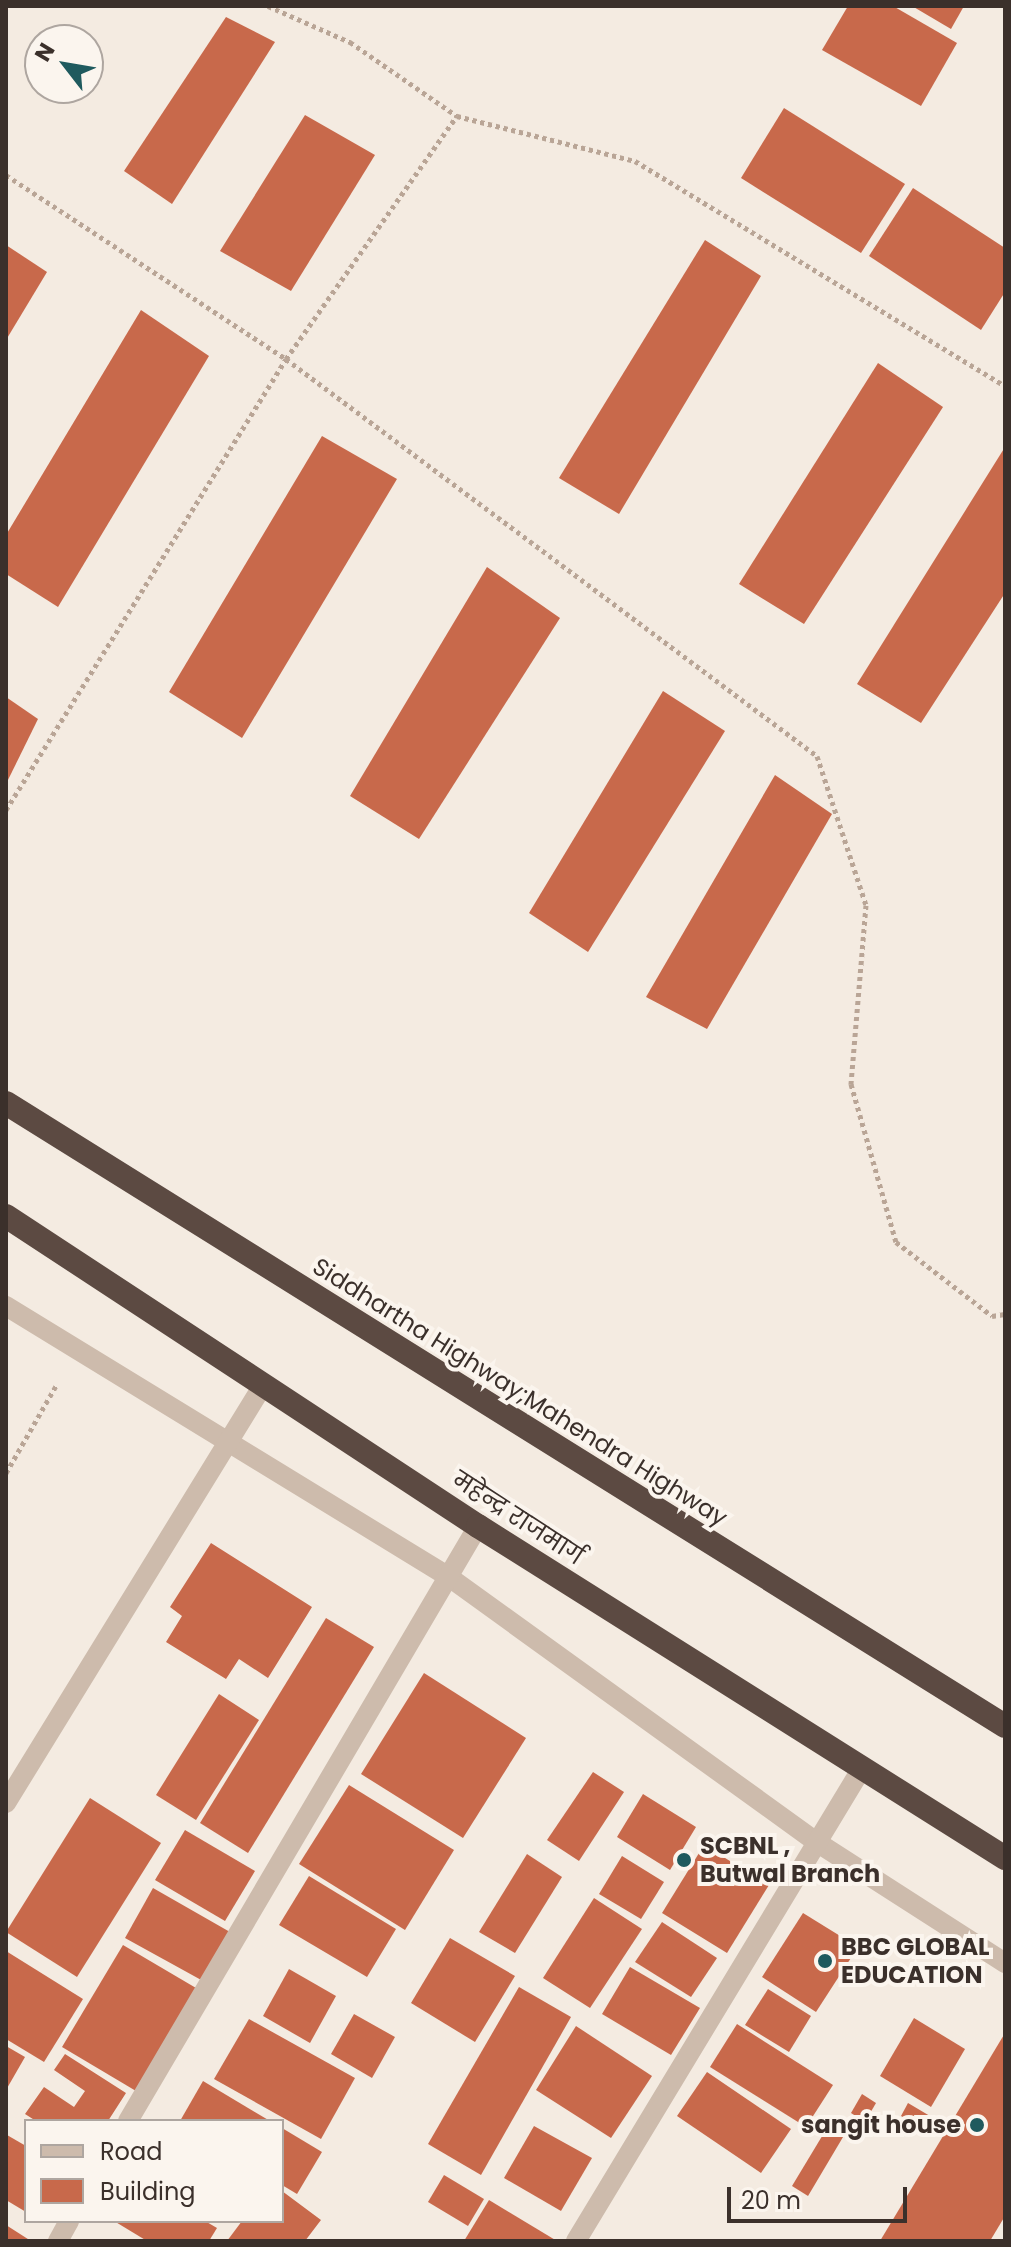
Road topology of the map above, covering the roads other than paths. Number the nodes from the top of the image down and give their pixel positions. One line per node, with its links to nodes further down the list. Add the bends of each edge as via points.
1 (6, 1103): 8 (highway, Siddhartha Highway;Mahendra Highway)
2 (6, 1216): 4 (highway, महेन्द्र राजमार्ग)
3 (6, 1306): 5 (street)
4 (263, 1385): 5 (street); 6 (highway, महेन्द्र राजमार्ग)
5 (228, 1442): 7 (street); 10 (street)
6 (478, 1526): 7 (street); 9 (highway, महेन्द्र राजमार्ग)
7 (449, 1577): 11 (street); 14 (street)
8 (1005, 1726)
9 (862, 1768): 11 (street); 12 (highway, महेन्द्र राजमार्ग)
10 (6, 1803)
11 (815, 1841): 13 (street); 17 (street)
12 (1005, 1858)
13 (1005, 1963)
14 (129, 2119)
15 (68, 2223): 16 (street)
16 (58, 2241)
17 (576, 2241)

